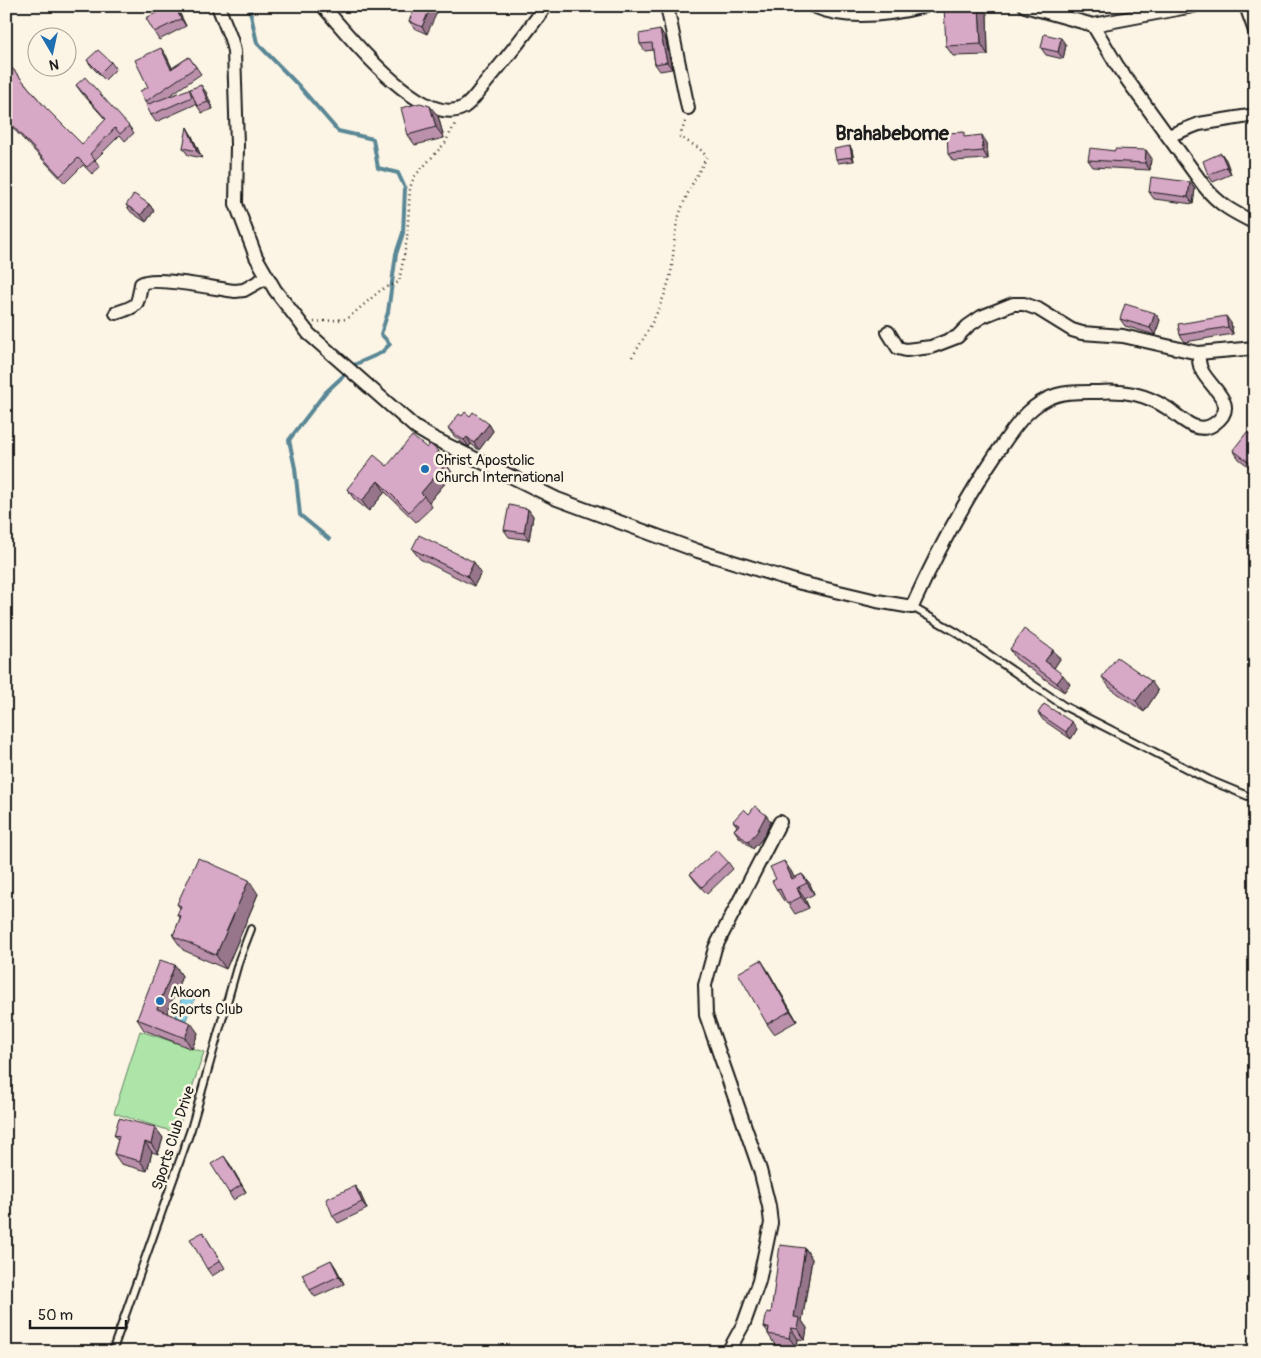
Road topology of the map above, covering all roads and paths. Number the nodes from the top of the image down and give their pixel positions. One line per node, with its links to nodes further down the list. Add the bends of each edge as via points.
1 (218, 6): 17 (street, via 234,51 236,204)
2 (323, 6): 12 (street, via 383,73 403,89 423,103 444,111)
3 (667, 6): 13 (street)
4 (813, 6): 5 (street, via 837,14 894,13)
5 (925, 6)
6 (1025, 6): 10 (street)
7 (1193, 6): 10 (street)
8 (1246, 6): 11 (street)
9 (543, 10): 12 (street)
10 (1094, 26): 15 (street, via 1118,67)
11 (1255, 31)
12 (464, 107): 19 (path, via 445,143 414,177 399,282 382,289 347,320)
13 (688, 108): 23 (path, via 680,137 708,157 692,183 677,223 670,274 661,303 649,332)
14 (1255, 115): 15 (street, via 1199,124)
15 (1168, 136): 16 (street, via 1212,196 1229,210)
16 (1255, 223)
17 (267, 277): 18 (street, via 244,290 234,291 162,280 145,281 141,284 135,307); 19 (street)
18 (116, 313)
19 (302, 325): 24 (street, via 416,428 556,499 698,551 801,582)
20 (888, 332): 22 (street, via 898,348 931,347 957,337 981,318 1013,304 1024,304 1082,333 1123,336)
21 (1255, 348): 22 (street)
22 (1198, 353): 24 (street, via 1202,372 1224,404 1221,418 1210,427 1197,428 1156,401 1120,391 1061,394 1034,407 1013,428 979,480 933,561)
23 (632, 356)
24 (912, 608): 25 (lane, via 956,632 1064,706 1209,780)
25 (1255, 799)
26 (780, 822): 29 (street, via 715,948 705,985 706,1015 760,1170 771,1223 759,1282 744,1323)
27 (251, 929): 28 (lane, Sports Club Drive, via 239,960 191,1130)
28 (112, 1352)
29 (728, 1352)

